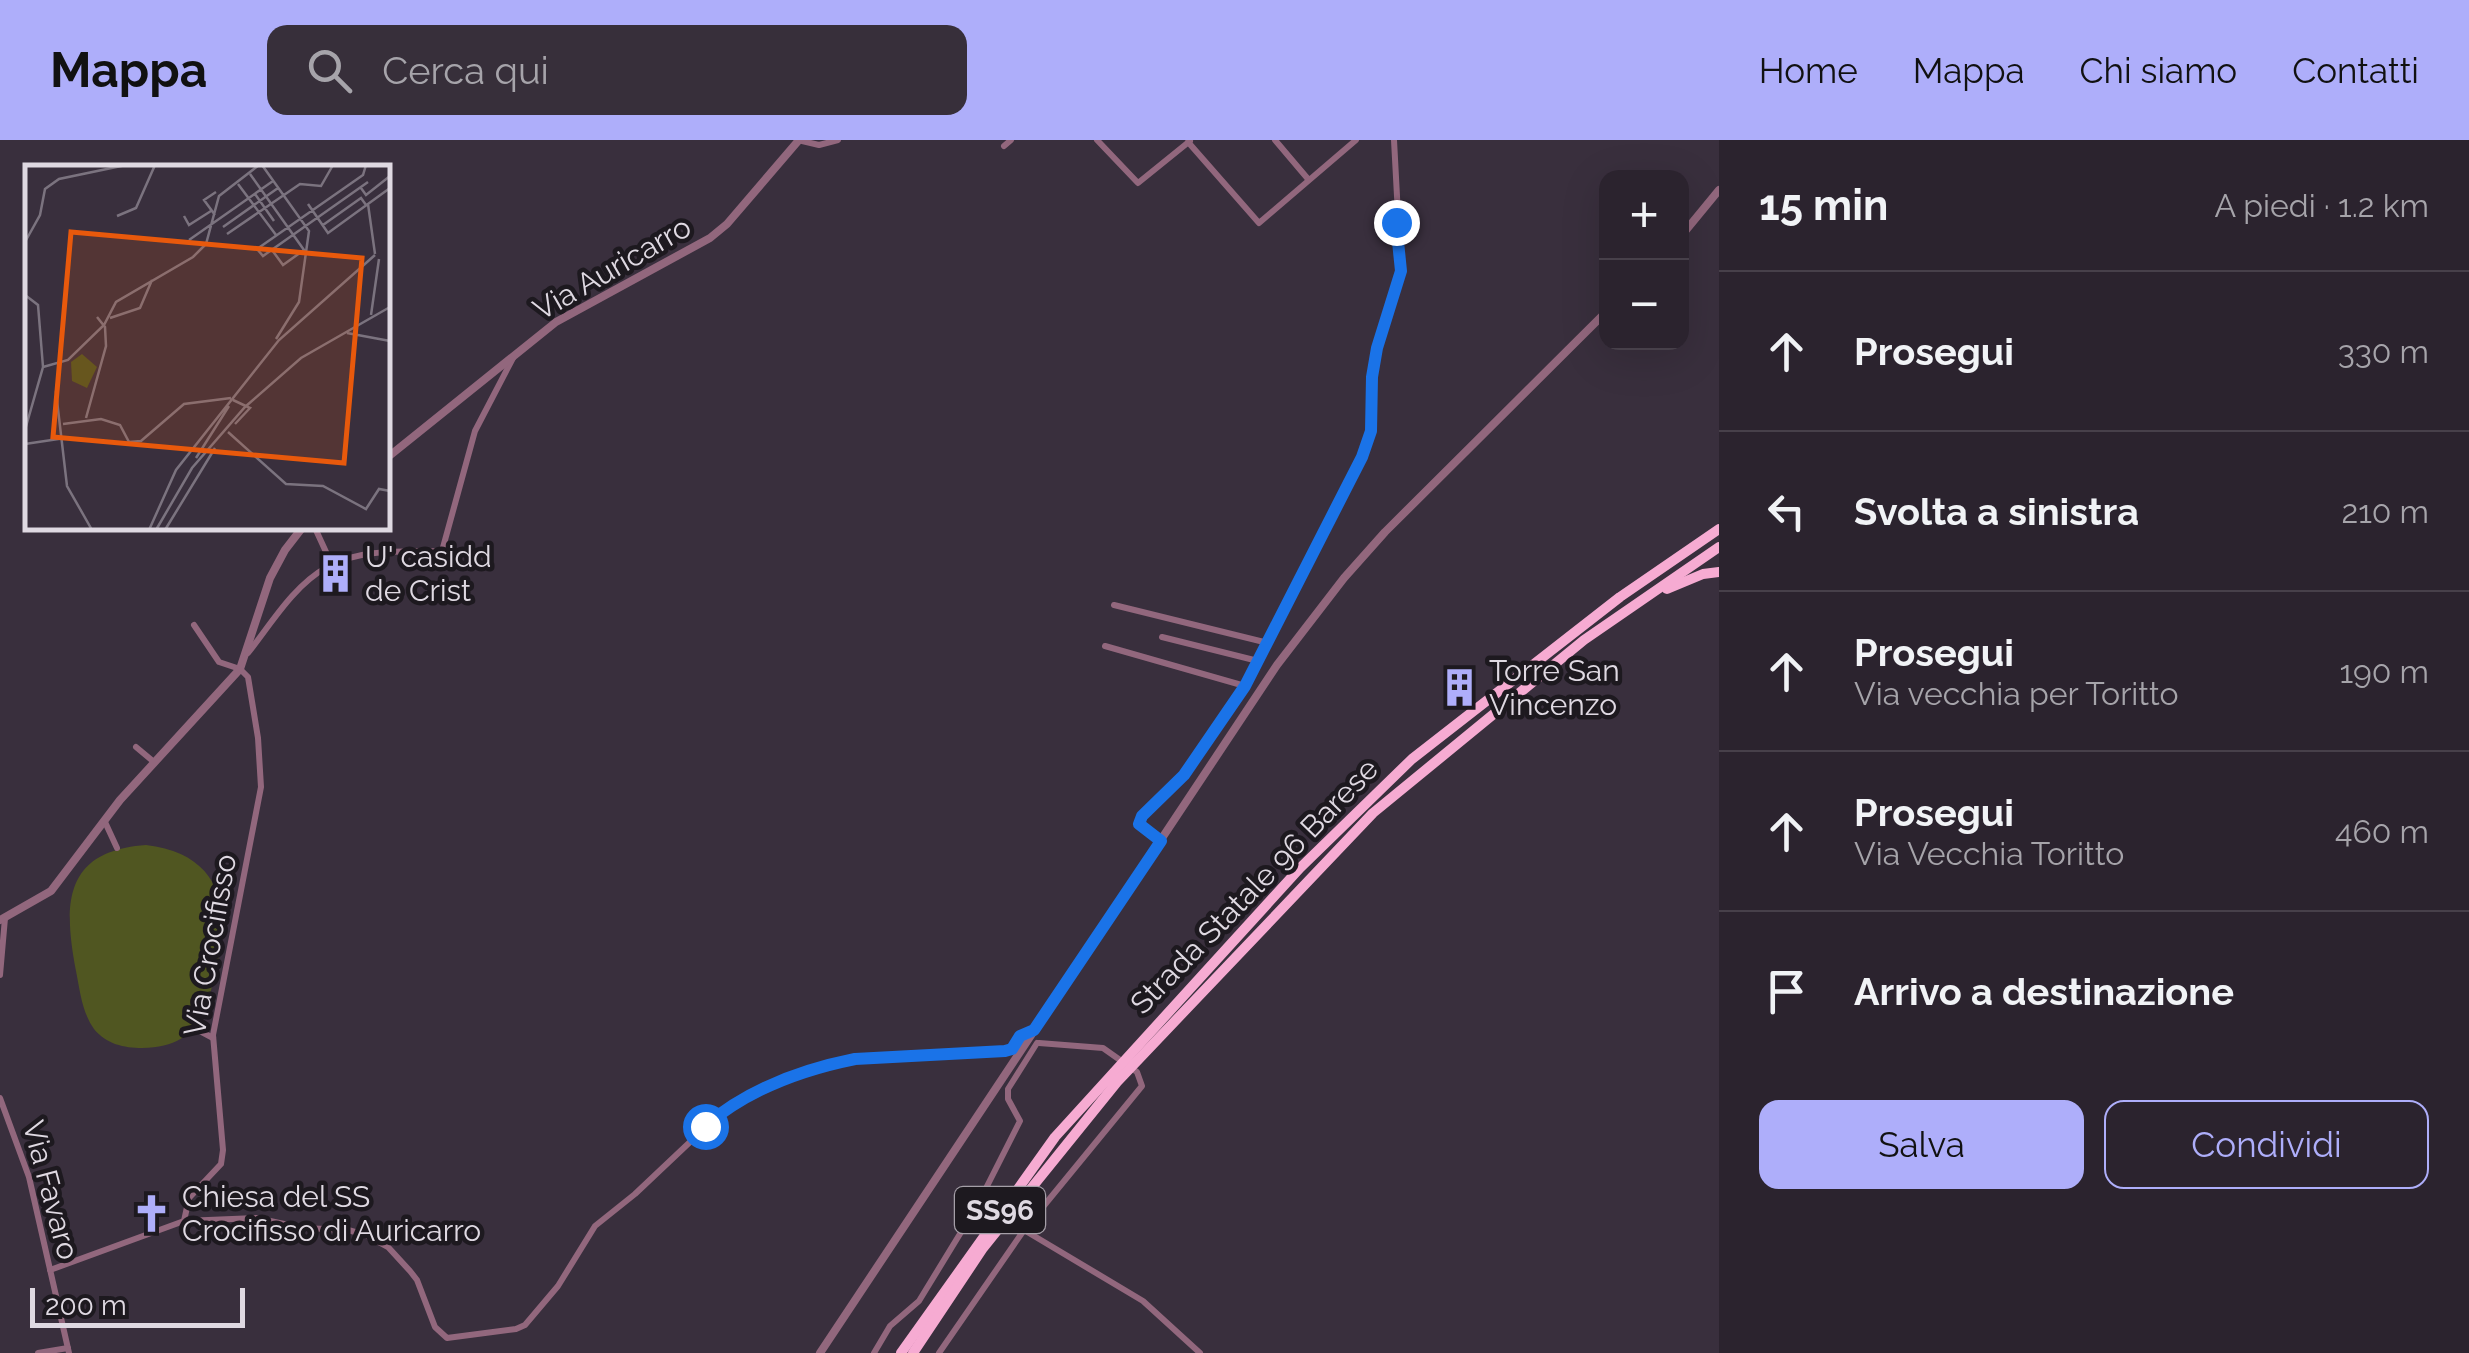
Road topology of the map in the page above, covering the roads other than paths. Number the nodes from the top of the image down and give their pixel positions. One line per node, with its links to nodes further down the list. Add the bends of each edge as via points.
1 (798, 140): 2 (street); 14 (street, Via Auricarro, via 710,238 556,322)
2 (838, 140)
3 (1012, 140): 9 (street)
4 (1275, 140): 10 (street)
5 (1356, 140): 10 (street)
6 (1394, 140): 26 (street, via 1401,271 1372,377 1371,431)
7 (1189, 141): 8 (street, via 1138,183); 10 (street, via 1259,223)
8 (1103, 142)
9 (1004, 146)
10 (1308, 179)
11 (1719, 190): 12 (street)
12 (1689, 226)
13 (1599, 319): 35 (street, SS96, via 1344,578 1277,665)
14 (516, 354): 15 (street, Via Auricarro); 20 (street, via 474,431 442,551 365,554)
15 (390, 455)
16 (1719, 529): 42 (highway, Strada Statale 96 Barese / SS96, via 1412,759 1300,868)
17 (300, 530): 28 (street, via 270,578)
18 (317, 530): 20 (street)
19 (1719, 547): 22 (highway, Strada Statale 96 Barese / SS96)
20 (332, 565): 28 (street, via 293,594)
21 (1719, 572): 22 (highway)
22 (1647, 596): 42 (highway, Strada Statale 96 Barese / SS96, via 1419,772)
23 (1114, 605): 26 (street)
24 (194, 625): 30 (street, via 219,662)
25 (1162, 637): 29 (street)
26 (1268, 643): 29 (street)
27 (1106, 646): 31 (street)
28 (244, 658): 30 (street)
29 (1258, 662): 31 (street)
30 (240, 669): 33 (street); 41 (street, Via Crocifisso, via 255,706 261,787)
31 (1245, 686): 35 (street, via 1184,775 1142,816 1139,824)
32 (136, 747): 33 (street)
33 (154, 762): 34 (street)
34 (105, 822): 36 (street); 37 (street, via 51,891)
35 (1161, 841): 40 (street, SS96)
36 (117, 848)
37 (2, 919): 38 (street)
38 (0, 974)
39 (198, 1030): 41 (street)
40 (1034, 1037): 44 (street, via 1020,1036 1005,1051 855,1059 754,1092 726,1108 595,1226 537,1314 516,1329 458,1338 439,1334 417,1280 388,1247 366,1234 256,1218); 45 (street, via 1103,1048 1136,1072 1142,1086); 49 (street, SS96); 50 (street, via 1008,1089 1020,1122 978,1206 918,1300)
41 (213, 1038): 44 (street, Via Crocifisso, via 221,1164 189,1198)
42 (1113, 1078): 51 (highway, Strada Statale 96 Barese / SS96, via 1055,1137); 52 (highway, Strada Statale 96 Barese / SS96, via 983,1248)
43 (0, 1098): 46 (street, Via Favaro, via 29,1177)
44 (184, 1221): 46 (street)
45 (1024, 1230): 53 (street); 54 (street, via 1143,1301)
46 (50, 1270): 47 (street, Via Favaro)
47 (69, 1350): 48 (street)
48 (38, 1353)
49 (820, 1353)
50 (874, 1353)
51 (901, 1353)
52 (913, 1353)
53 (940, 1353)
54 (1200, 1353)

